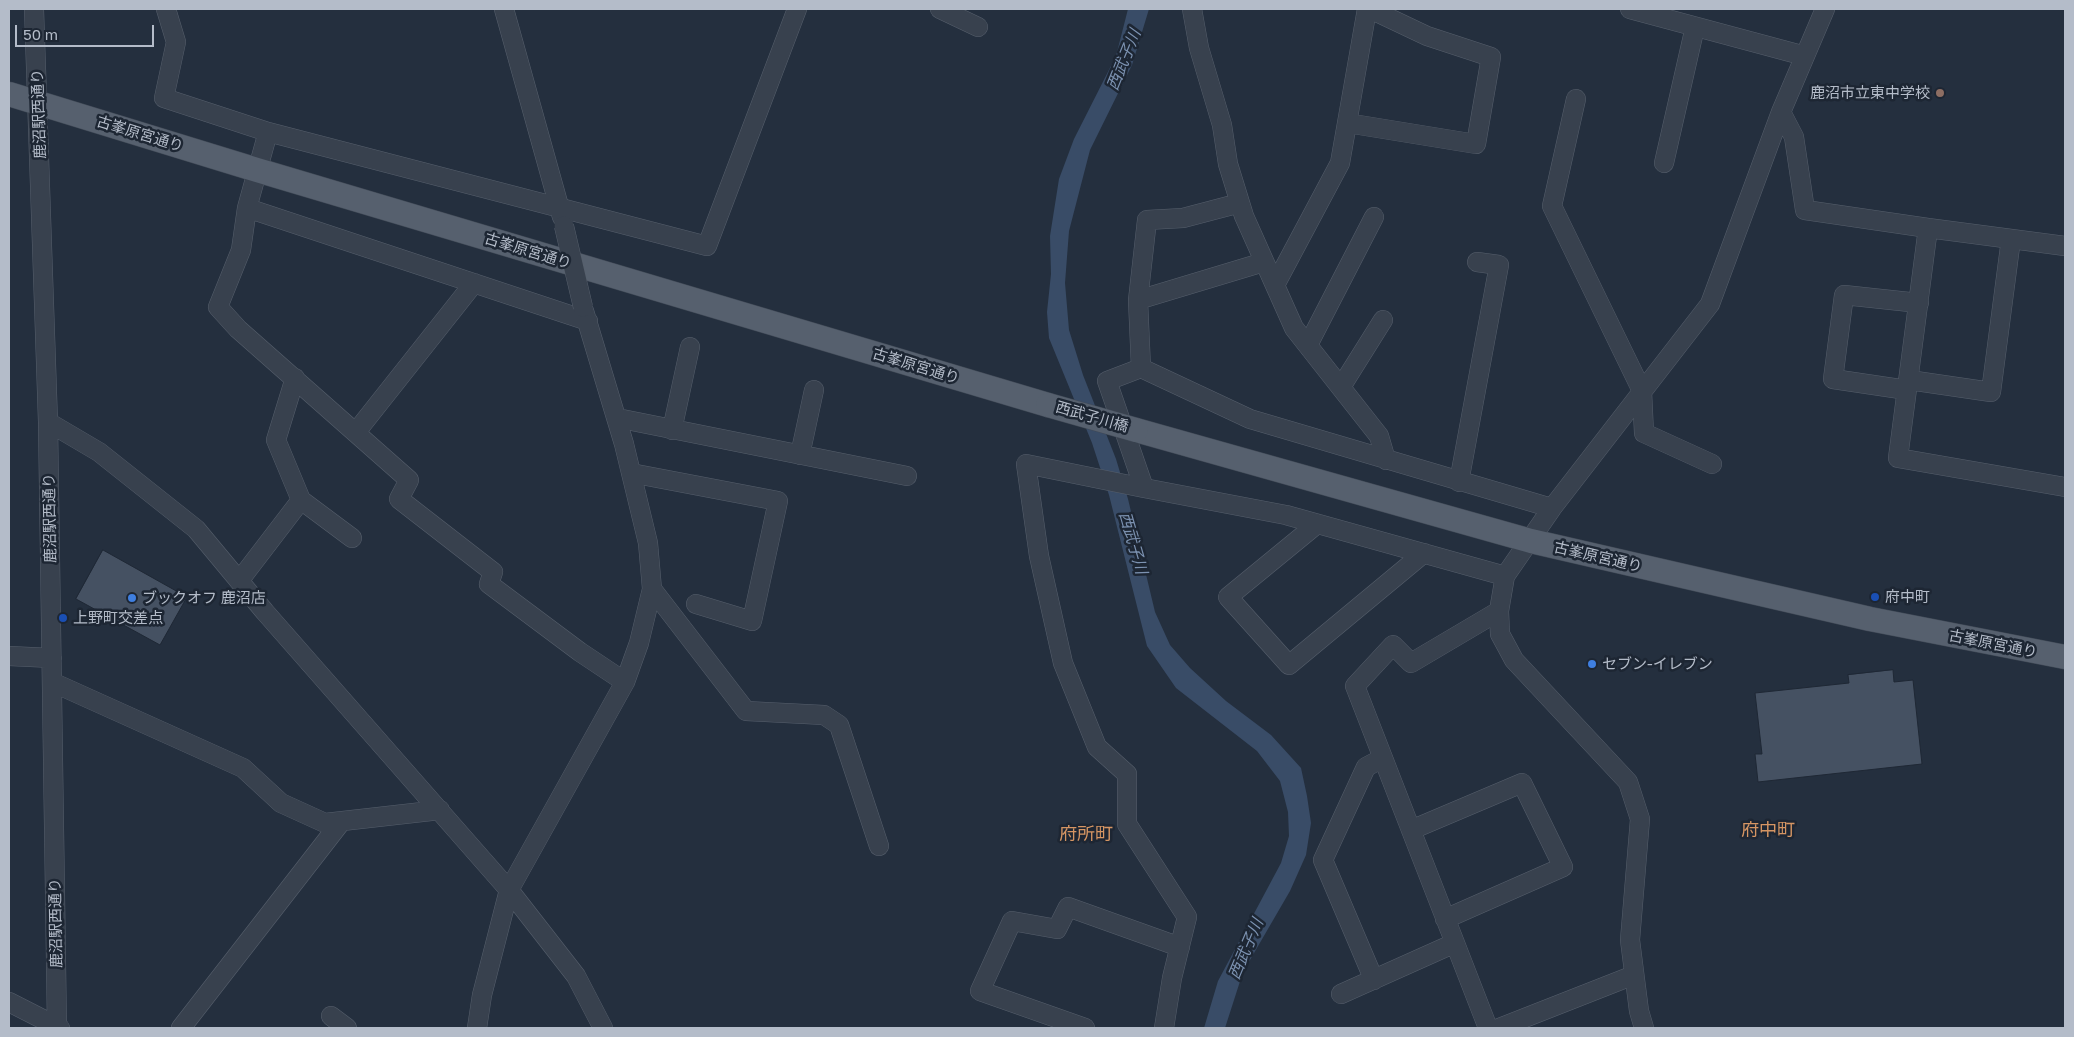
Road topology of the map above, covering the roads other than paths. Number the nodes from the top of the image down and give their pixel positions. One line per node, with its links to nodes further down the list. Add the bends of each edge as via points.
1 (34, 9): 15 (street, 鹿沼駅西通り)
2 (166, 9): 18 (street, via 176,42 164,98)
3 (797, 9): 22 (street, via 707,246)
4 (940, 9): 11 (street)
5 (1192, 9): 21 (street, via 1199,48 1222,125 1228,164)
6 (1369, 9): 17 (street); 17 (street, via 1427,36 1491,57 1476,144)
7 (1635, 9): 10 (street)
8 (1826, 9): 12 (street)
9 (502, 12): 22 (street)
10 (1695, 27): 12 (street); 19 (street)
11 (978, 28)
12 (1805, 56): 16 (street)
13 (9, 94): 15 (main road, 古峯原宮通り)
14 (1576, 99): 43 (street, via 1552,206)
15 (39, 103): 20 (main road, 古峯原宮通り); 46 (street, 鹿沼駅西通り)
16 (1780, 112): 25 (street, via 1794,138 1805,210); 43 (street, via 1710,304)
17 (1347, 123): 31 (street, via 1340,163)
18 (268, 132): 20 (street); 22 (street)
19 (1664, 163)
20 (257, 170): 23 (street); 44 (main road, 古峯原宮通り)
21 (1240, 203): 28 (street); 32 (street, via 1183,218 1147,220)
22 (559, 207): 34 (street, bridge)
23 (248, 208): 30 (street); 39 (street, via 241,250 218,307 238,329)
24 (1374, 217): 36 (street)
25 (1928, 228): 26 (street); 33 (street)
26 (2011, 239): 27 (street); 40 (street, via 1990,392)
27 (2065, 246)
28 (1264, 262): 31 (street); 32 (street)
29 (1477, 262): 55 (street, via 1499,266)
30 (474, 283): 34 (street); 49 (street)
31 (1275, 285): 36 (street, via 1294,328)
32 (1138, 300): 38 (street)
33 (1919, 303): 40 (street); 40 (street, via 1844,295 1833,379)
34 (585, 314): 45 (street)
35 (1383, 320): 41 (street)
36 (1308, 345): 41 (street)
37 (690, 348): 47 (street)
38 (1141, 368): 51 (street, via 1250,419); 57 (street, via 1107,381)
39 (295, 378): 49 (street); 58 (street, via 276,440)
40 (1908, 385): 56 (street, via 1898,458)
41 (1341, 387): 51 (street, via 1379,436)
42 (814, 390): 50 (street)
43 (1642, 391): 52 (street, via 1644,433); 59 (street)
44 (1048, 405): 48 (main road, 西武子川橋, bridge)
45 (617, 418): 47 (street); 53 (street)
46 (48, 422): 65 (street, via 99,452 196,529); 71 (street, 鹿沼駅西通り)
47 (672, 430): 50 (street)
48 (1136, 430): 62 (main road, 古峯原宮通り)
49 (356, 432): 73 (street, via 409,480 399,499 493,572 489,584)
50 (800, 455): 54 (street)
51 (1386, 460): 55 (street)
52 (1712, 464)
53 (631, 473): 66 (street, via 648,543); 67 (street, via 778,501 752,621)
54 (907, 476)
55 (1460, 482): 59 (street)
56 (2065, 487)
57 (1144, 488): 60 (street); 82 (street, via 1026,464 1039,556 1063,663 1097,747 1128,774 1127,824 1187,917)
58 (301, 500): 61 (street); 65 (street)
59 (1552, 508): 62 (street)
60 (1318, 524): 63 (street); 63 (street, via 1228,597 1289,665)
61 (352, 538)
62 (1531, 541): 64 (street); 70 (main road, 古峯原宮通り, via 1870,619)
63 (1424, 553): 64 (street)
64 (1505, 576): 68 (street)
65 (239, 581): 75 (street)
66 (652, 588): 73 (street); 78 (street, via 746,711 824,715 839,725)
67 (696, 604)
68 (1499, 611): 74 (street, via 1411,663 1393,645 1355,686); 83 (street, via 1500,634 1514,660 1628,782 1640,818 1630,940)
69 (9, 656): 71 (street)
70 (2065, 657)
71 (52, 658): 72 (street, 鹿沼駅西通り)
72 (52, 682): 76 (street, via 243,768 282,803 325,823); 88 (street, 鹿沼駅西通り)
73 (626, 682): 79 (street)
74 (1383, 758): 77 (street); 84 (street, via 1366,767 1323,860)
75 (440, 810): 76 (street); 79 (street)
76 (341, 822): 89 (street)
77 (1411, 830): 80 (street); 80 (street, via 1522,783 1563,867)
78 (879, 846)
79 (509, 890): 91 (street, via 482,994); 92 (street, via 576,976)
80 (1446, 919): 81 (street)
81 (1455, 944): 84 (street); 95 (street)
82 (1180, 947): 93 (street, via 1068,907 1057,929 1012,921 980,991); 94 (street)
83 (1634, 976): 96 (street); 97 (street)
84 (1374, 980): 85 (street)
85 (1341, 994)
86 (9, 1002): 88 (street)
87 (331, 1016): 90 (street)
88 (58, 1028)
89 (181, 1028)
90 (347, 1028)
91 (477, 1028)
92 (602, 1028)
93 (1085, 1028)
94 (1164, 1028)
95 (1488, 1028)
96 (1499, 1028)
97 (1644, 1028)

